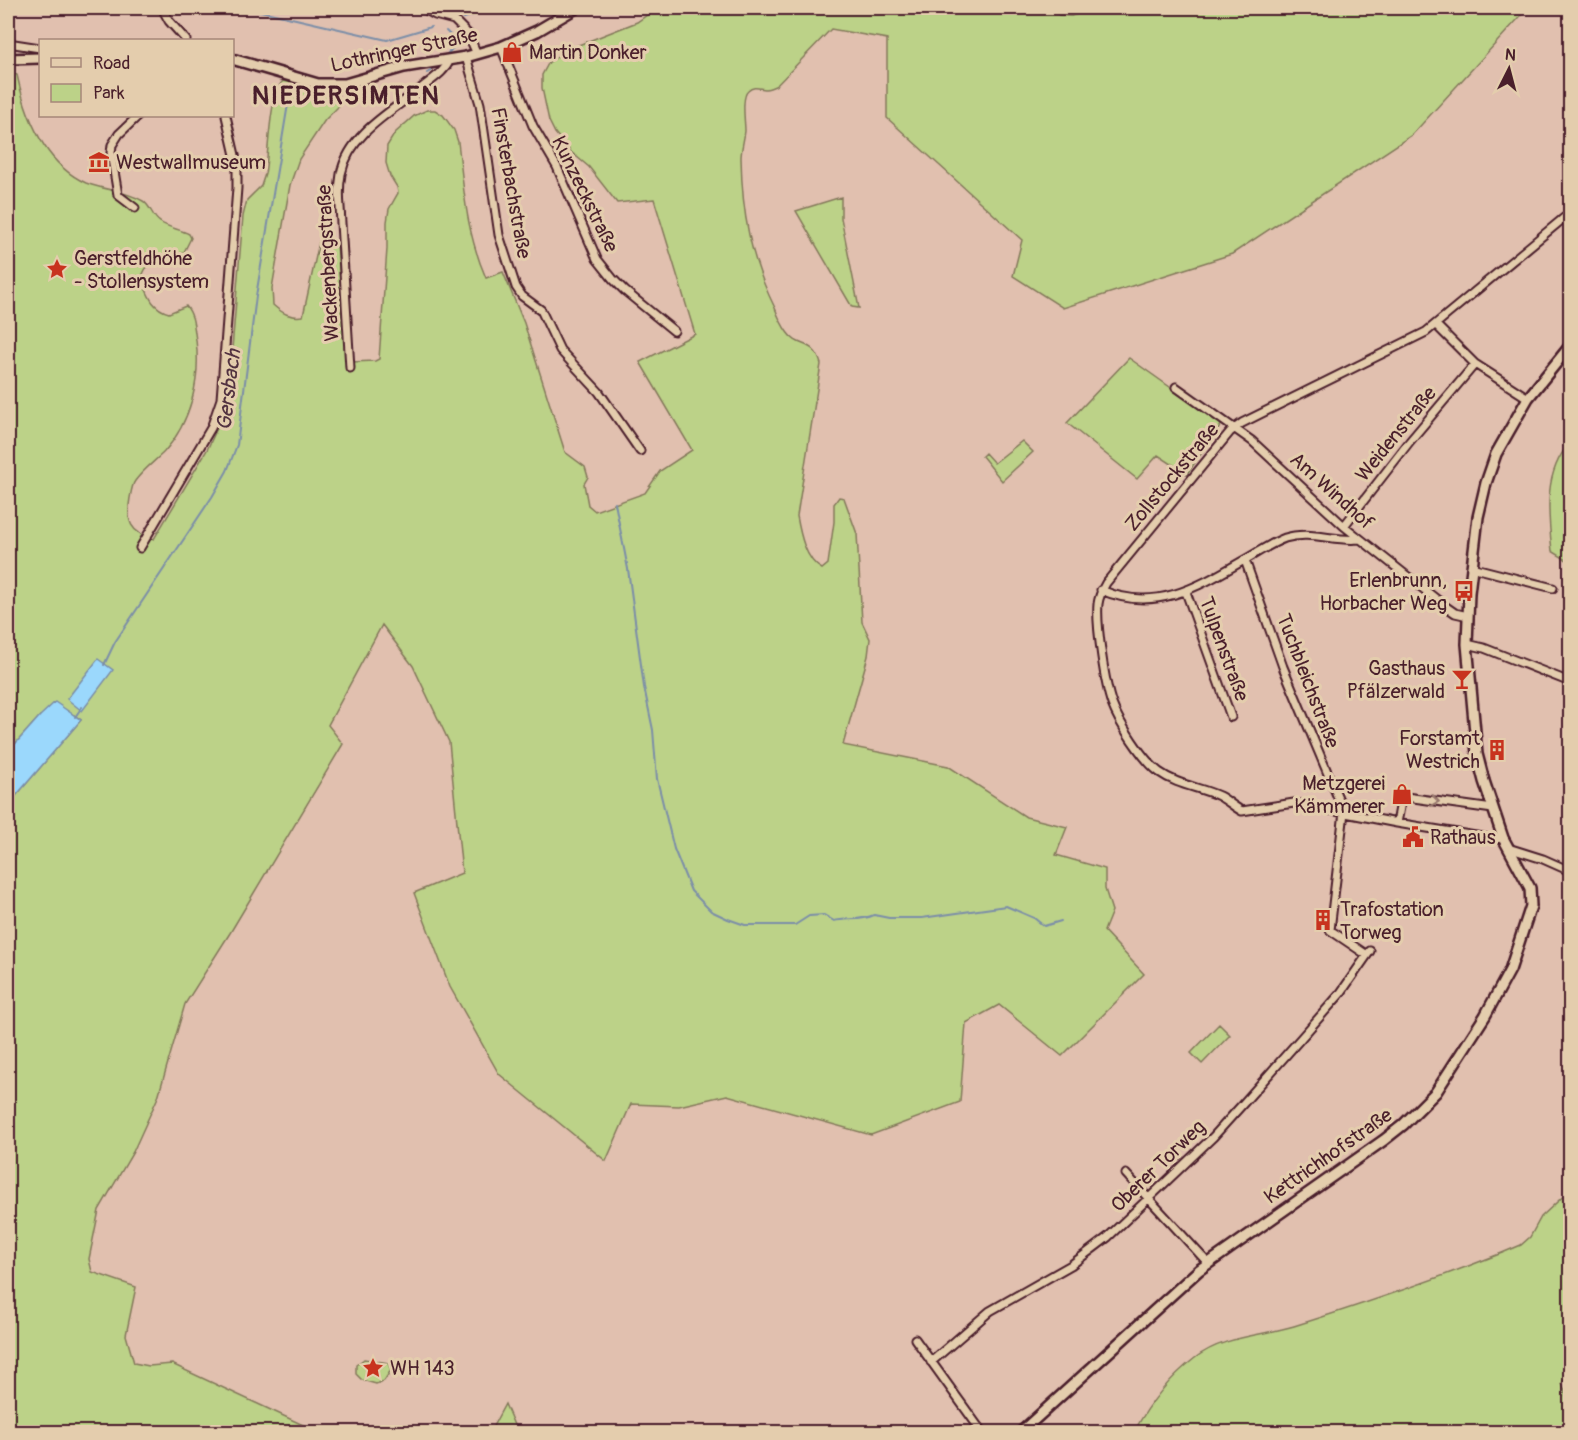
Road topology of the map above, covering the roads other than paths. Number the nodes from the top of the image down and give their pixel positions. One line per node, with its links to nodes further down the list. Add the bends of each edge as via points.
1 (162, 8): 4 (street)
2 (422, 8): 8 (street, via 454,20 468,34)
3 (576, 8): 6 (street, Lothringer Straße)
4 (185, 39)
5 (8, 44): 7 (street)
6 (501, 47): 8 (street, Lothringer Straße); 19 (street, Kunzeckstraße, via 533,126 557,167 597,259 625,291)
7 (39, 48)
8 (477, 54): 9 (street, Lothringer Straße)
9 (466, 57): 13 (street, Lothringer Straße); 26 (street, Finsterbachstraße, via 480,104 499,235 516,286 522,296 541,310 560,350 599,392)
10 (8, 58): 11 (street)
11 (39, 58)
12 (234, 60): 13 (street, Lothringer Straße, via 327,85)
13 (450, 60): 22 (street, Wackenbergstraße, via 365,133 342,168 340,207)
14 (137, 117): 16 (street, via 113,141 111,153 116,189)
15 (226, 117): 29 (street, via 235,150 237,188 221,399 206,436)
16 (135, 208)
17 (1570, 213): 18 (street, Zollstockstraße)
18 (1436, 325): 21 (street); 25 (street, Zollstockstraße)
19 (675, 331)
20 (1570, 346): 24 (street, Kettrichhofstraße)
21 (1475, 364): 24 (street); 27 (street, Weidenstraße)
22 (350, 368)
23 (1176, 387): 25 (street, Am Windhof)
24 (1528, 398): 31 (street, Kettrichhofstraße, via 1505,436 1489,474)
25 (1235, 428): 27 (street, Am Windhof); 33 (street, Zollstockstraße, via 1222,439)
26 (640, 451)
27 (1344, 526): 28 (street, Am Windhof)
28 (1359, 539): 30 (street, via 1287,537); 35 (street, Am Windhof, via 1445,606)
29 (140, 548)
30 (1245, 560): 34 (street); 40 (street, Tuchbleichstraße, via 1282,667)
31 (1471, 567): 32 (street); 35 (street, Kettrichhofstraße)
32 (1553, 588)
33 (1101, 590): 34 (street, via 1148,599); 40 (street, via 1098,615 1112,705 1157,770 1217,795 1242,811 1294,803)
34 (1186, 592): 38 (street, Tulpenstraße)
35 (1468, 616): 36 (street, Kettrichhofstraße)
36 (1467, 644): 37 (street); 39 (street, Kettrichhofstraße, via 1477,754)
37 (1570, 682)
38 (1231, 717)
39 (1493, 809): 41 (street, one-way to 39, via 1401,802 1406,797); 42 (street, Kettrichhofstraße)
40 (1344, 812): 41 (street); 46 (street, Oberer Torweg, via 1330,930 1369,953 1308,1032 1213,1137)
41 (1397, 823): 42 (street)
42 (1503, 838): 43 (street, Kettrichhofstraße)
43 (1508, 849): 44 (street); 47 (street, Kettrichhofstraße, via 1530,888 1529,913 1506,979 1436,1092 1403,1125)
44 (1570, 871)
45 (1126, 1174): 46 (street)
46 (1147, 1199): 47 (street); 49 (street, Oberer Torweg, via 1081,1259 990,1311)
47 (1208, 1263): 51 (street, Kettrichhofstraße)
48 (915, 1339): 49 (street)
49 (931, 1362): 50 (street)
50 (982, 1432)
51 (1021, 1432)

